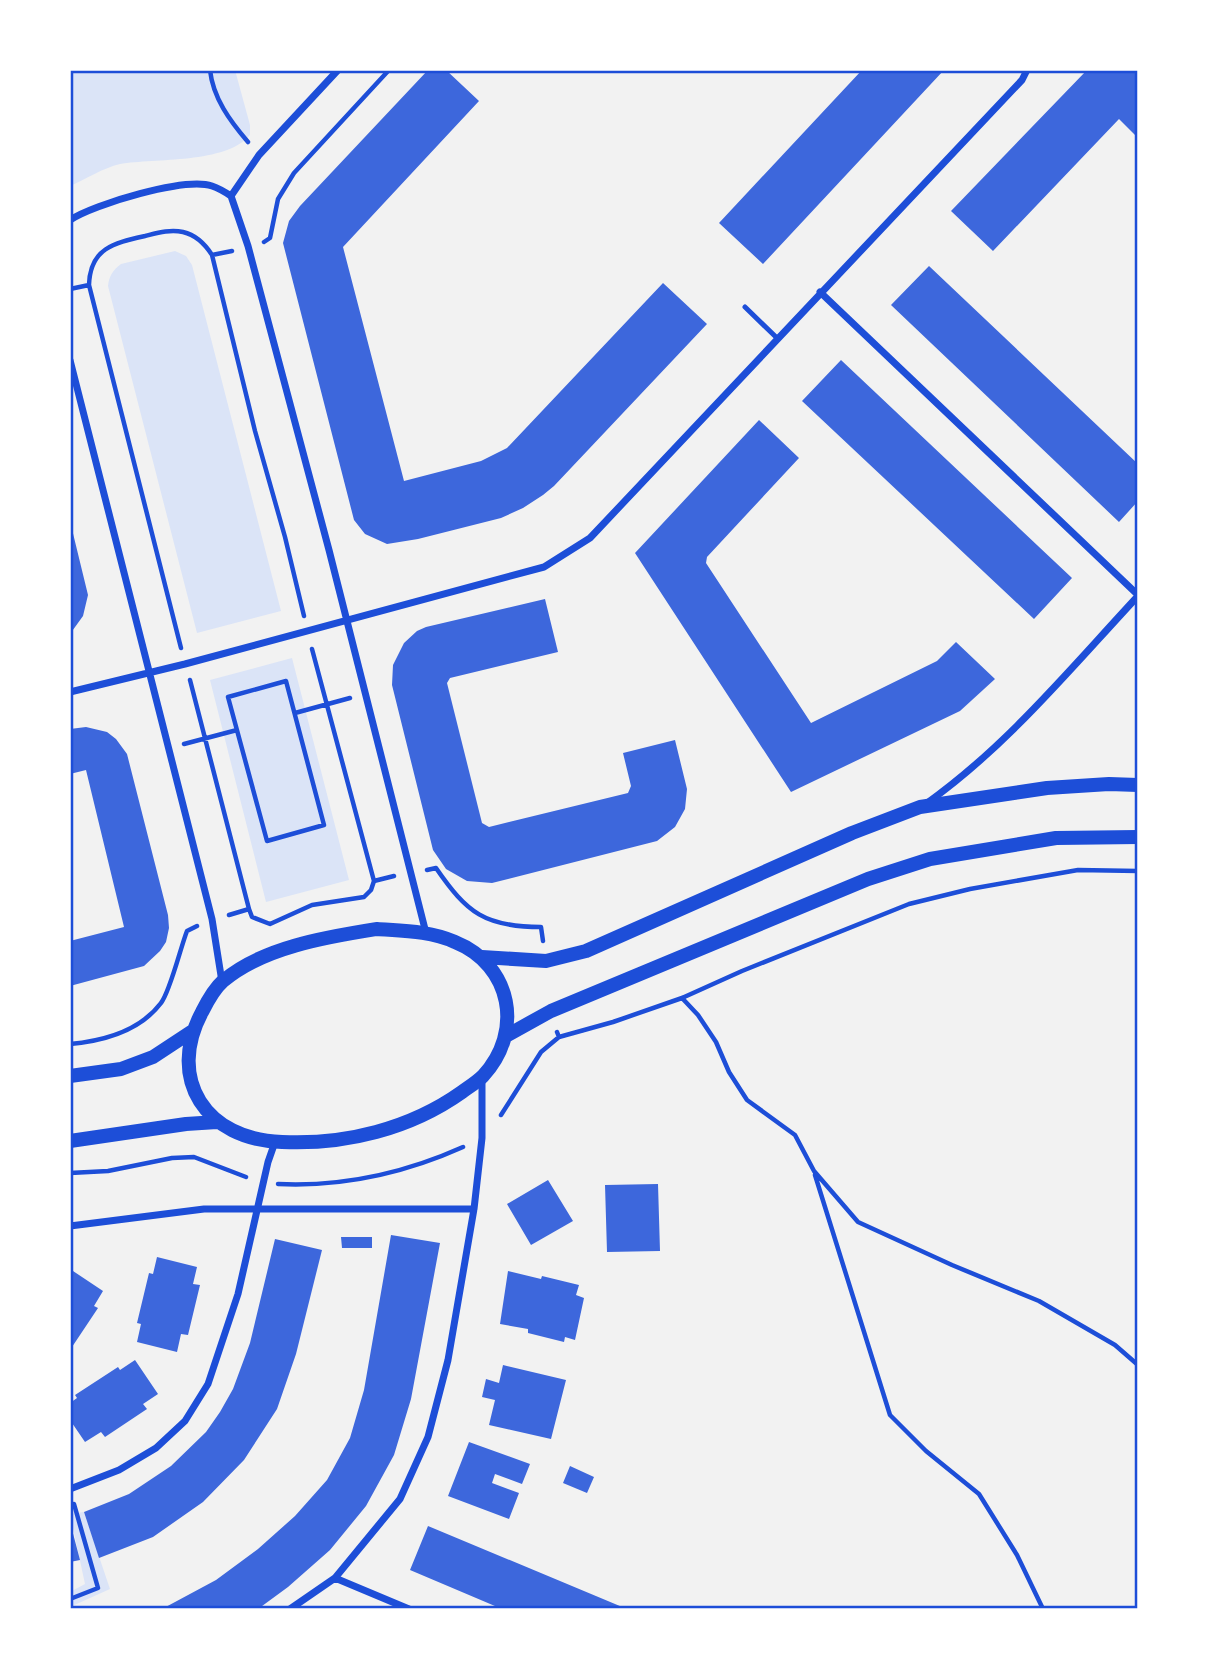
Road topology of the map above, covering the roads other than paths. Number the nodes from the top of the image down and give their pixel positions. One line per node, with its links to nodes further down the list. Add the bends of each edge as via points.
1 (338, 70): 3 (street, via 259,155)
2 (1030, 70): 5 (street)
3 (231, 196): 4 (street, via 211,185 187,185 130,196); 10 (street)
4 (70, 220)
5 (820, 292): 7 (street); 9 (street)
6 (745, 307): 7 (lane)
7 (777, 338): 10 (street, via 590,538 544,567)
8 (70, 360): 11 (street)
9 (1138, 596): 14 (street, via 999,744)
10 (346, 620): 11 (street); 16 (street)
11 (149, 673): 12 (street); 18 (street, via 212,919)
12 (70, 692)
13 (1138, 785): 14 (main road, via 1047,788)
14 (920, 807): 17 (main road, via 586,951 546,961)
15 (1138, 837): 20 (main road, via 1056,838 930,859 868,879)
16 (426, 933): 17 (main road, via 456,942); 18 (main road, via 377,929 329,937 284,949)
17 (482, 957): 20 (main road, via 498,977 508,1010)
18 (222, 982): 19 (main road)
19 (191, 1032): 21 (main road, via 153,1057 121,1069); 23 (main road, via 189,1068 196,1097)
20 (506, 1035): 22 (main road)
21 (70, 1076)
22 (482, 1078): 25 (main road, via 437,1110 398,1125 355,1137); 26 (street, via 482,1138)
23 (217, 1122): 24 (main road); 25 (main road, via 238,1134)
24 (70, 1141)
25 (275, 1142): 27 (street)
26 (474, 1209): 27 (street); 30 (street, via 449,1360 428,1437 400,1499)
27 (257, 1211): 28 (street, via 204,1209); 29 (street, via 238,1294 208,1384 186,1420 137,1460)
28 (70, 1226)
29 (70, 1489)
30 (335, 1577): 31 (street); 32 (street)
31 (290, 1609)
32 (409, 1609)

